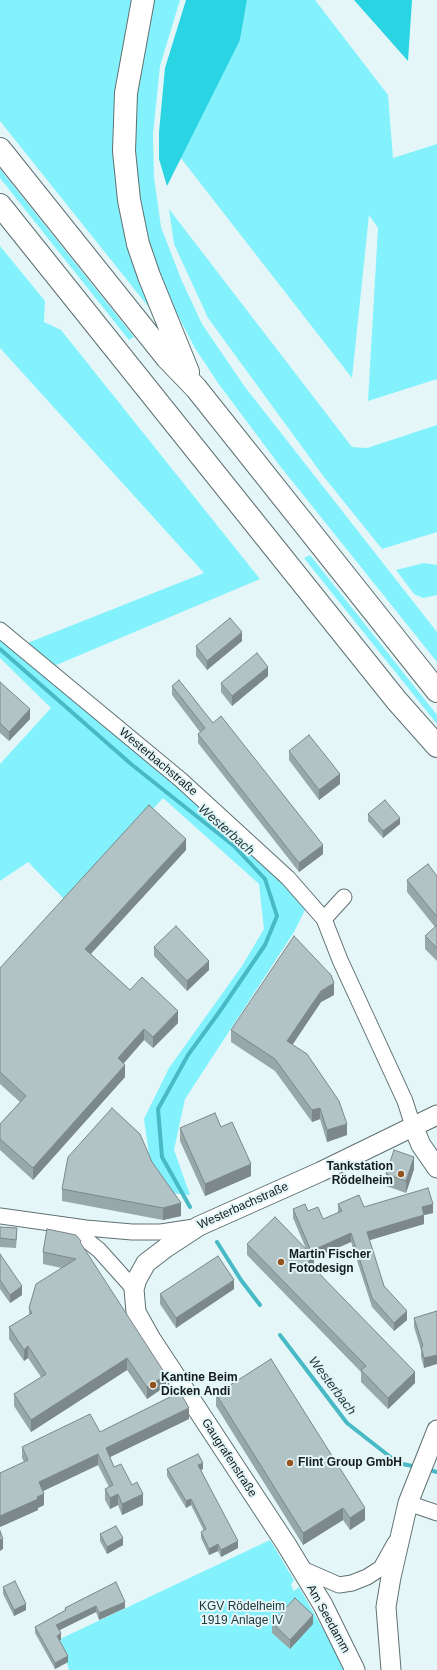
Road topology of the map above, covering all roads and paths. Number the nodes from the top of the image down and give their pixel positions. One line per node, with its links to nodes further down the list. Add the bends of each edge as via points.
1 (143, 0): 4 (highway, via 126,93 124,151 129,200 138,244 149,276 179,353)
2 (0, 150): 4 (highway, via 167,358)
3 (0, 205): 7 (highway, via 397,701)
4 (196, 388): 6 (highway)
5 (0, 630): 9 (street, Westerbachstraße, via 181,780 288,878)
6 (437, 691)
7 (437, 746)
8 (344, 897): 9 (street)
9 (324, 919): 11 (street, Westerbachstraße, via 340,960 405,1101)
10 (437, 1115): 11 (main road, Westerbachstraße)
11 (413, 1126): 12 (main road, via 421,1145); 15 (main road, Westerbachstraße, via 320,1172)
12 (437, 1168)
13 (0, 1216): 14 (street, Westerbachstraße)
14 (60, 1225): 15 (street, Westerbachstraße, via 147,1233); 16 (street, Westerbachstraße, via 89,1241)
15 (199, 1226): 16 (main road, Gaugrafenstraße, via 146,1263 136,1279)
16 (134, 1289): 21 (main road, Gaugrafenstraße, via 136,1312 151,1339)
17 (437, 1430): 18 (main road)
18 (408, 1502): 19 (street); 20 (main road)
19 (437, 1513)
20 (401, 1530): 21 (street, via 381,1568 367,1577 339,1585); 23 (main road, via 386,1607)
21 (300, 1568): 22 (main road, Am Seedamm, via 323,1605)
22 (355, 1670)
23 (391, 1670)

